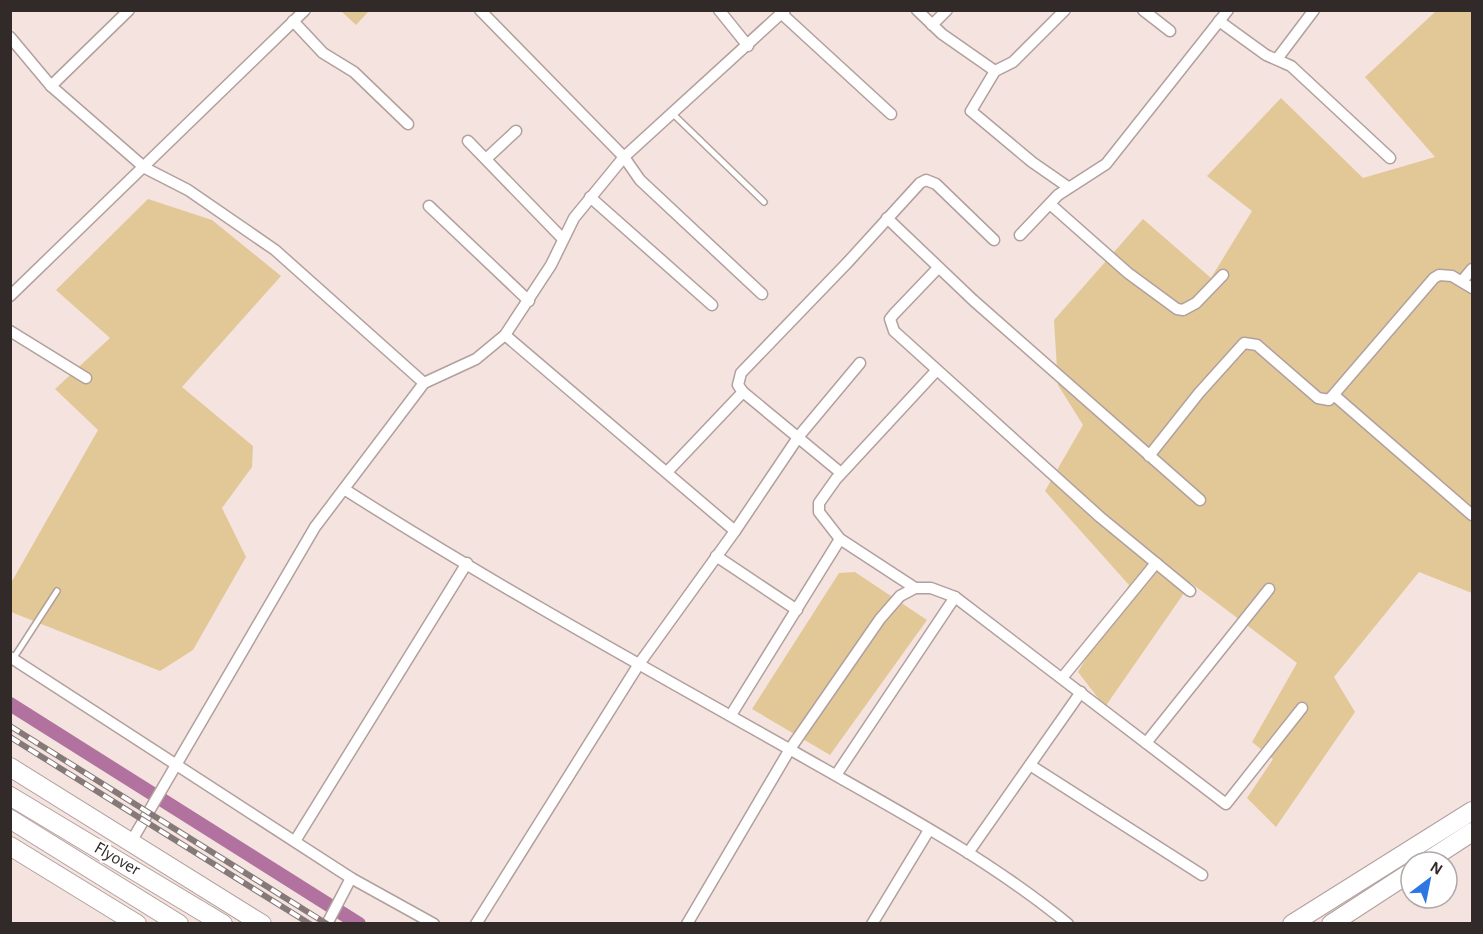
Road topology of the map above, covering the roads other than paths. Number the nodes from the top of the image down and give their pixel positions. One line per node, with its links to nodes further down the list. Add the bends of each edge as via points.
1 (129, 10): 20 (street)
2 (305, 10): 12 (street)
3 (480, 10): 26 (street)
4 (719, 10): 17 (street)
5 (917, 10): 14 (street)
6 (947, 10): 14 (street)
7 (1065, 10): 19 (street, via 1013,62)
8 (1143, 10): 15 (street)
9 (1228, 10): 13 (street)
10 (1314, 10): 18 (street)
11 (783, 12): 17 (street); 22 (street)
12 (293, 21): 23 (street, via 323,53 354,72); 29 (street)
13 (1219, 21): 18 (street); 30 (street, via 1106,164)
14 (932, 25): 19 (street)
15 (1170, 32)
16 (10, 37): 20 (street)
17 (748, 46): 21 (street)
18 (1277, 59): 28 (street, via 1298,71)
19 (995, 71): 30 (street, via 971,111)
20 (51, 86): 29 (street)
21 (672, 113): 26 (street); 32 (lane)
22 (891, 114)
23 (408, 124)
24 (516, 131): 27 (street)
25 (468, 141): 27 (street)
26 (624, 157): 31 (street); 44 (street, via 646,186)
27 (487, 158): 37 (street)
28 (1390, 158)
29 (145, 168): 45 (street); 53 (street, via 188,190 274,250)
30 (1068, 187): 33 (street)
31 (590, 197): 37 (street); 47 (street)
32 (764, 202)
33 (1050, 204): 36 (street); 41 (street, via 1177,309 1196,303)
34 (429, 206): 46 (street)
35 (888, 218): 38 (street, via 926,180 936,184); 39 (street); 54 (street, via 741,373 738,385)
36 (1020, 235)
37 (563, 239): 46 (street)
38 (994, 240)
39 (938, 268): 51 (street, via 890,320 894,330); 57 (street)
40 (1473, 269): 42 (street)
41 (1223, 275)
42 (1462, 281): 43 (street); 55 (street, via 1445,274 1434,278)
43 (1473, 288)
44 (762, 294)
45 (10, 296)
46 (529, 301): 49 (street)
47 (712, 305)
48 (10, 331): 52 (street)
49 (505, 335): 53 (street, via 476,359); 58 (street)
50 (860, 363): 56 (street)
51 (936, 371): 59 (street); 67 (street)
52 (86, 378)
53 (424, 383): 60 (street)
54 (743, 392): 56 (street); 58 (street)
55 (1335, 396): 57 (street, via 1329,400 1318,398 1257,345 1244,343); 62 (street)
56 (799, 436): 59 (street); 63 (street)
57 (1149, 456): 61 (street)
58 (667, 472): 63 (street)
59 (841, 474): 64 (street, via 819,503 819,512)
60 (344, 489): 66 (street); 82 (street, via 303,545)
61 (1200, 500)
62 (1473, 515)
63 (735, 531): 65 (street)
64 (840, 539): 68 (street); 73 (street)
65 (716, 556): 73 (street); 75 (street)
66 (467, 562): 75 (street); 91 (street)
67 (1156, 563): 71 (street); 76 (street)
68 (915, 588): 72 (street, via 931,588); 81 (street, via 900,596 880,619)
69 (1269, 589): 80 (street)
70 (57, 591): 74 (lane)
71 (1190, 591)
72 (955, 597): 76 (street); 85 (street)
73 (797, 610): 79 (street)
74 (12, 658): 82 (street)
75 (639, 664): 79 (street); 106 (street)
76 (1062, 678): 77 (street)
77 (1081, 692): 80 (street); 83 (street)
78 (1302, 708): 80 (street, via 1226,804)
79 (731, 715): 81 (street)
80 (1146, 743)
81 (790, 750): 85 (street); 107 (street)
82 (178, 764): 91 (street); 92 (street)
83 (1030, 765): 95 (street); 96 (street)
84 (10, 767): 92 (highway)
85 (836, 775): 89 (street)
86 (10, 796): 103 (highway, Flyover)
87 (1473, 811): 110 (highway)
88 (10, 819): 102 (highway, Flyover)
89 (929, 831): 95 (street); 108 (street)
90 (1473, 832): 94 (highway)
91 (295, 841): 97 (street)
92 (131, 842): 104 (highway)
93 (10, 846): 101 (highway)
94 (1445, 850)
95 (968, 853): 109 (street, via 1016,882)
96 (1202, 876)
97 (351, 878): 100 (street); 105 (street)
98 (1399, 880): 99 (highway)
99 (1341, 921)
100 (327, 922)
101 (137, 924)
102 (179, 924)
103 (222, 924)
104 (262, 924)
105 (434, 924)
106 (476, 924)
107 (687, 924)
108 (872, 924)
109 (1068, 924)
110 (1292, 924)

